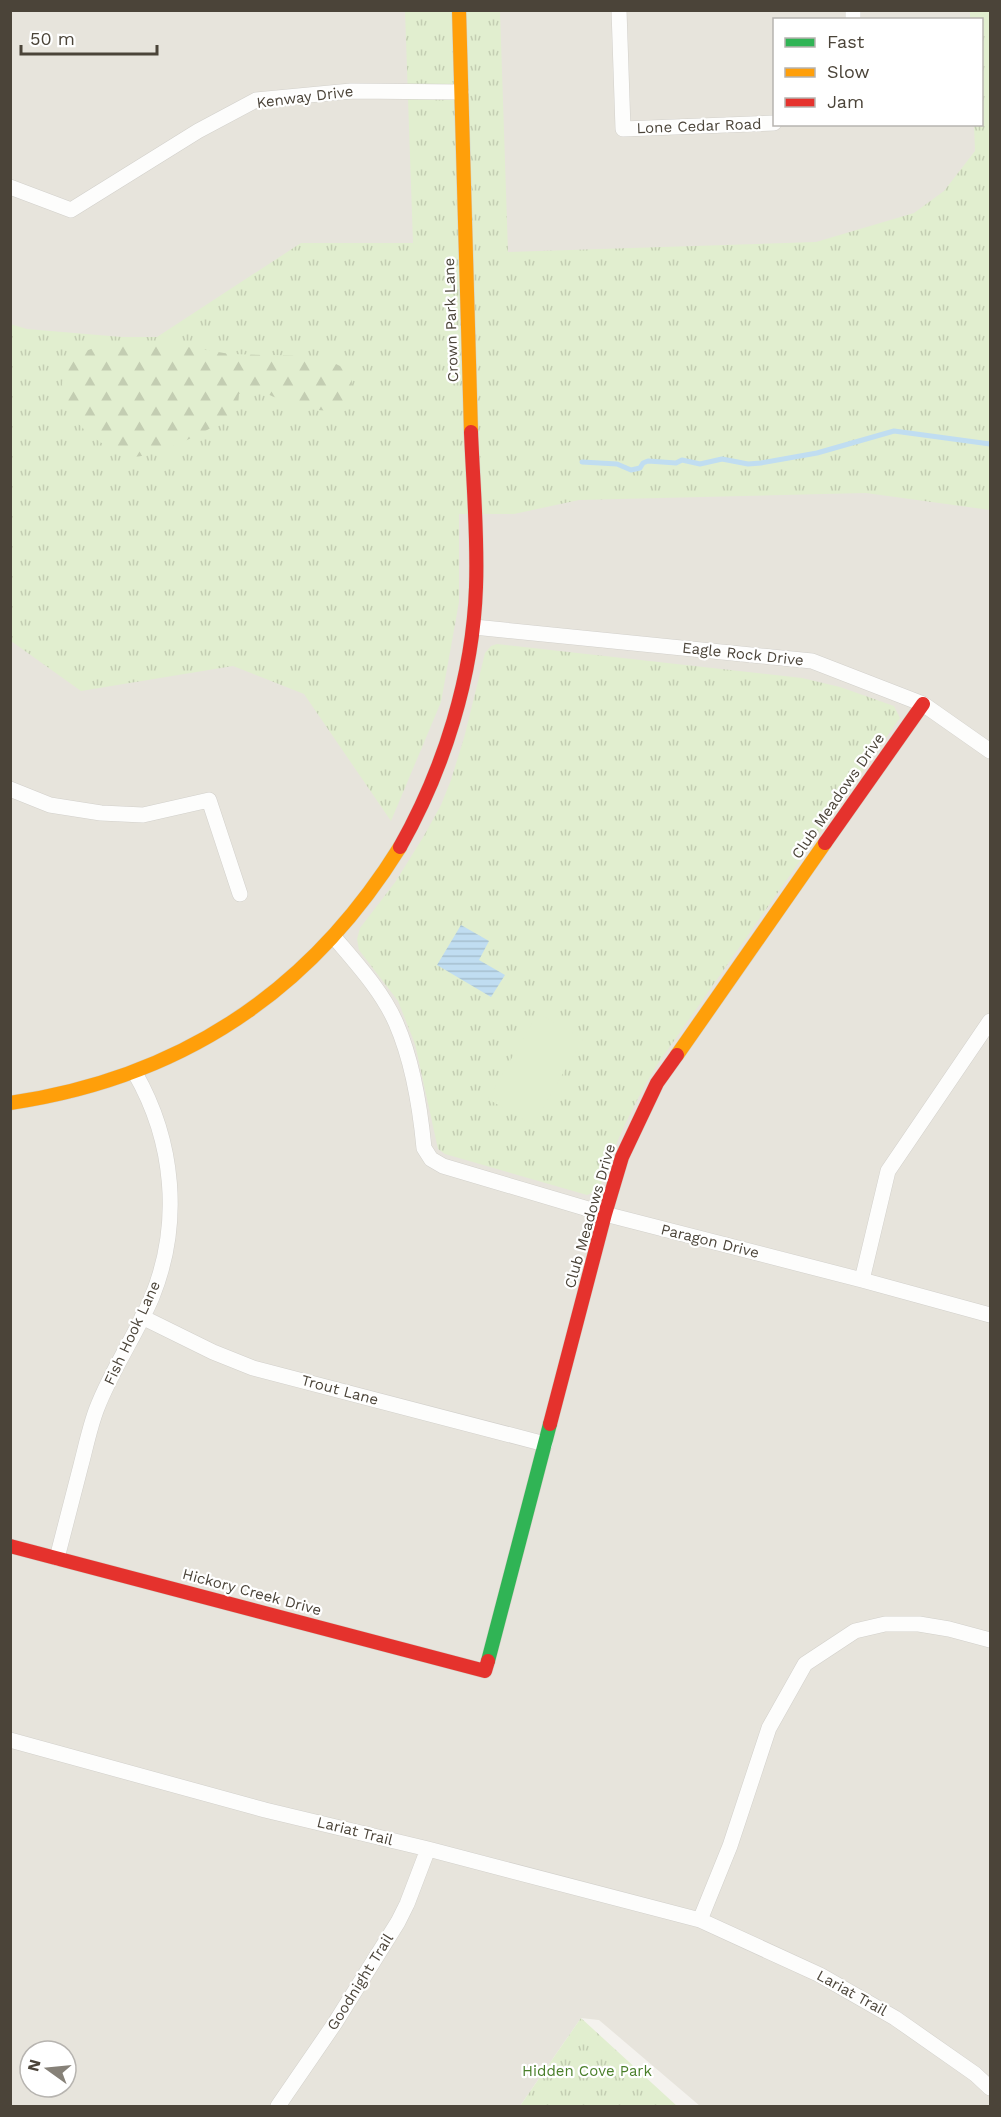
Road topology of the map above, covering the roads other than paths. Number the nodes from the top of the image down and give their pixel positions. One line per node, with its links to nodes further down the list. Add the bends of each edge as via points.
1 (459, 10): 3 (street, Crown Park Lane)
2 (619, 10): 4 (street, Lone Cedar Road, via 623,129)
3 (461, 92): 5 (street, Kenway Drive, via 351,91 256,100 71,210); 6 (street, Crown Park Lane, via 476,544)
4 (773, 123)
5 (10, 187)
6 (474, 627): 7 (street, Eagle Rock Drive, via 812,661); 11 (street, Crown Park Lane, via 452,726 424,798 399,851)
7 (922, 704): 8 (street, Eagle Rock Drive); 15 (street, Club Meadows Drive, via 657,1083 622,1157)
8 (990, 750)
9 (10, 789): 10 (street, via 50,806 101,813 143,815 208,800)
10 (240, 894)
11 (334, 937): 13 (street, Crown Park Lane, via 225,1027); 15 (street, Paragon Drive, via 395,1022 411,1067 424,1148 431,1159 442,1166)
12 (990, 1022): 16 (street, via 888,1171)
13 (135, 1073): 14 (street, Crown Park Lane, via 78,1091); 18 (street, Fish Hook Lane, via 160,1129 170,1192 164,1257)
14 (10, 1103)
15 (605, 1214): 16 (street, Paragon Drive); 19 (street, Club Meadows Drive)
16 (862, 1280): 17 (street, Paragon Drive)
17 (990, 1315)
18 (142, 1317): 19 (street, Trout Lane, via 253,1368); 21 (street, Fish Hook Lane, via 97,1410)
19 (545, 1444): 23 (street, Club Meadows Drive)
20 (10, 1546): 21 (street, Hickory Creek Drive)
21 (57, 1558): 23 (street, Hickory Creek Drive)
22 (990, 1640): 26 (street, via 919,1624 885,1624 855,1631 805,1664 769,1728 730,1846)
23 (485, 1671)
24 (10, 1740): 25 (street, Lariat Trail, via 265,1810)
25 (428, 1849): 26 (street, Lariat Trail); 28 (street, Goodnight Trail, via 398,1922)
26 (700, 1920): 27 (street, Lariat Trail, via 820,1975 895,2018)
27 (990, 2088)
28 (278, 2106)

